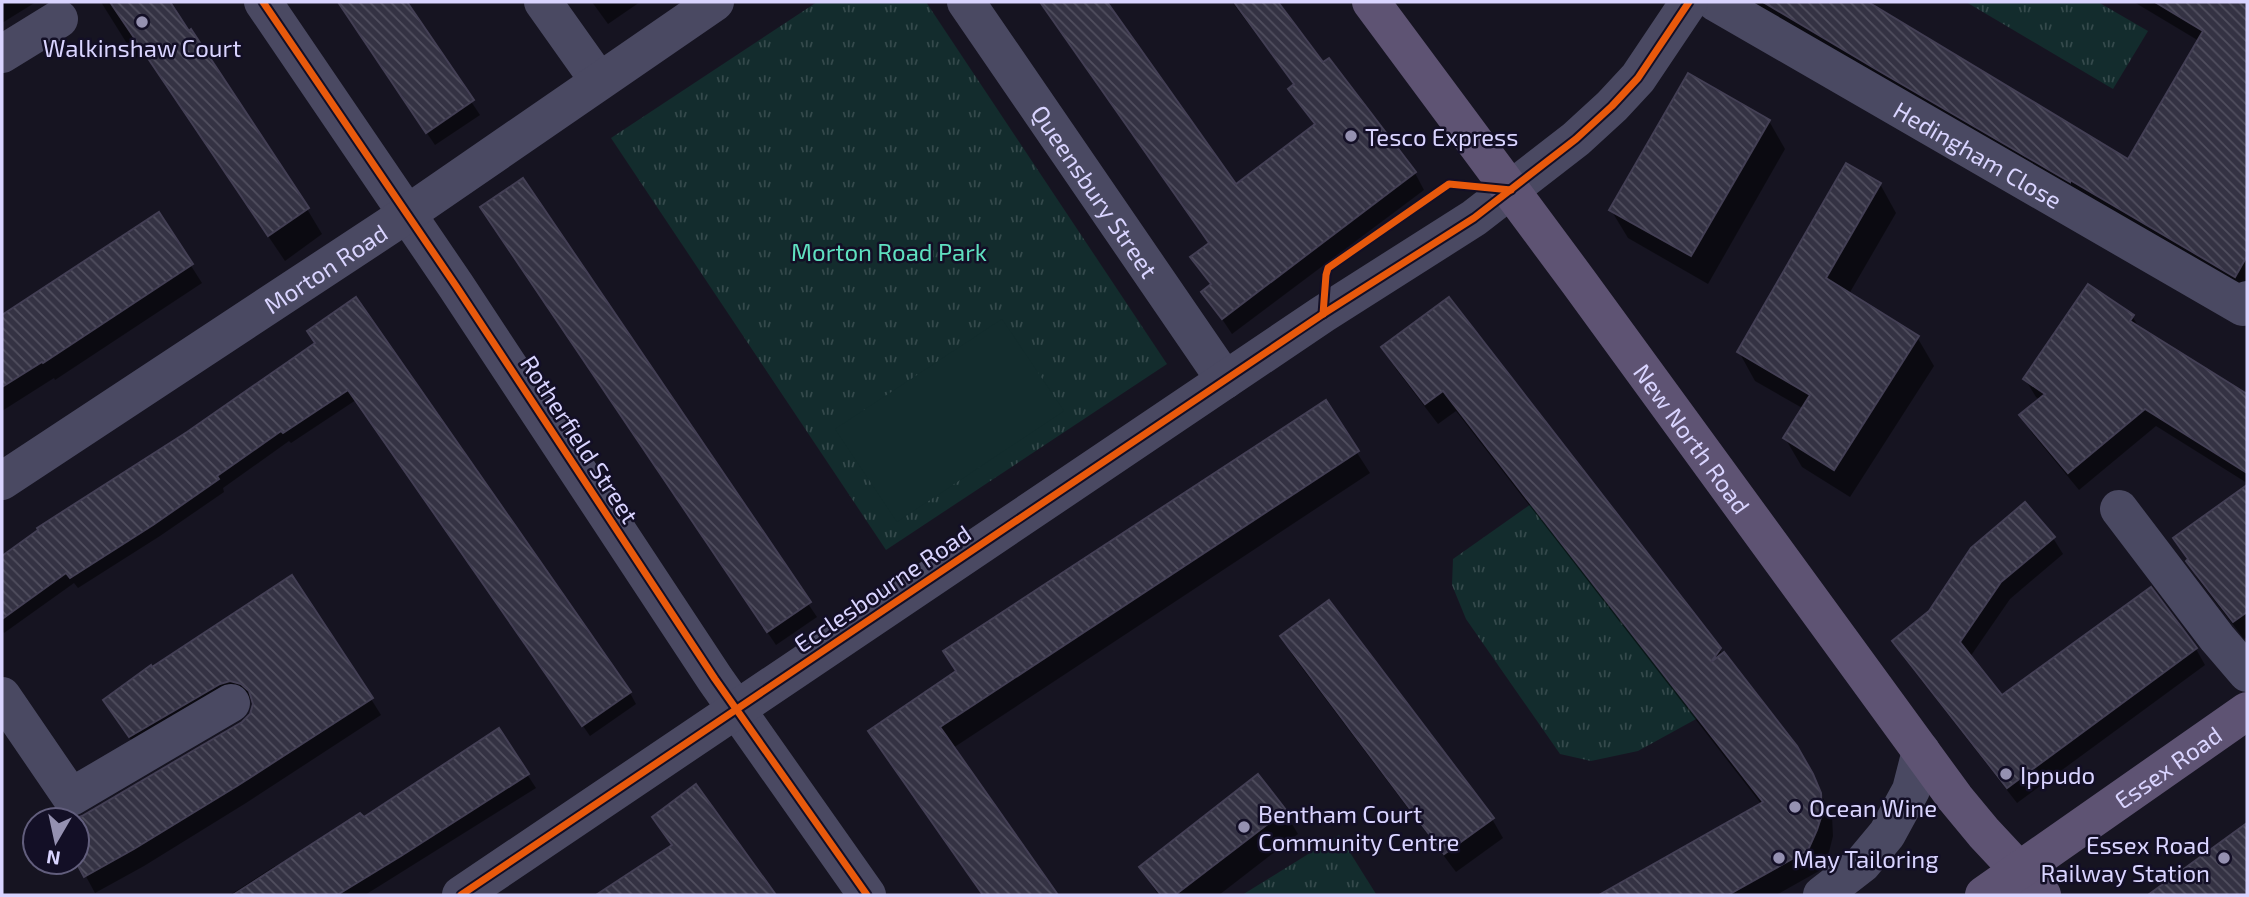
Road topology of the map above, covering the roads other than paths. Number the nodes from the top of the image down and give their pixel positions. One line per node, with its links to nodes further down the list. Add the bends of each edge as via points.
1 (263, 2): 12 (street, Rotherfield Street)
2 (543, 2): 10 (street)
3 (715, 2): 10 (street, Morton Road)
4 (966, 2): 14 (street, Queensbury Street)
5 (1371, 2): 11 (main road, New North Road)
6 (1689, 2): 11 (street, Ecclesbourne Road, via 1638,78 1612,106)
7 (1715, 2): 13 (street, Hedingham Close)
8 (59, 19): 9 (street)
9 (2, 54)
10 (599, 81): 12 (street, Morton Road)
11 (1511, 190): 14 (street, Ecclesbourne Road); 22 (main road, New North Road)
12 (407, 214): 15 (street, Morton Road); 20 (street, Rotherfield Street)
13 (2245, 304)
14 (1225, 380): 20 (street, Ecclesbourne Road)
15 (2, 481)
16 (2119, 509): 17 (street)
17 (2247, 673)
18 (2, 696): 19 (street, via 71,797)
19 (231, 704)
20 (736, 708): 24 (street, Ecclesbourne Road); 25 (street, Rotherfield Street)
21 (2247, 711): 23 (main road, Essex Road)
22 (1921, 751): 23 (main road, New North Road, via 1984,833); 26 (street, via 1911,790 1887,834 1862,864)
23 (2030, 883): 27 (main road, Essex Road)
24 (461, 895)
25 (867, 895)
26 (1822, 895)
27 (1984, 895)

